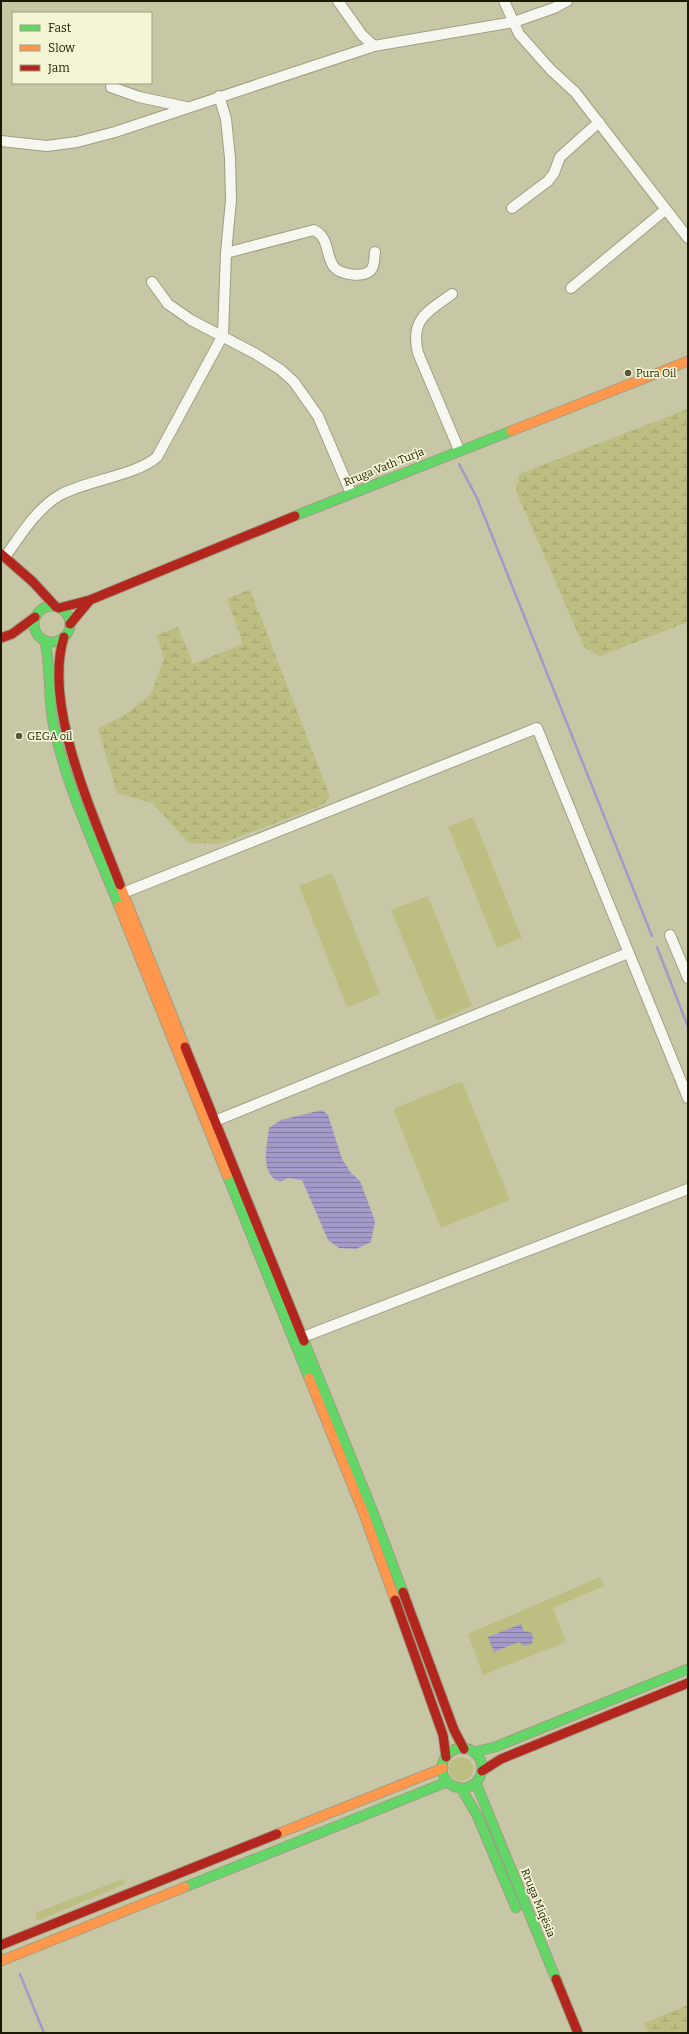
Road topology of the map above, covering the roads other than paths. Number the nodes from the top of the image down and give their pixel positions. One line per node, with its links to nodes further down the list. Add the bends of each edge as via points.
1 (338, 1): 5 (street, via 362,35)
2 (504, 1): 4 (street)
3 (566, 1): 4 (street)
4 (514, 22): 5 (street); 9 (street, via 519,34 575,92)
5 (374, 46): 7 (street)
6 (111, 87): 8 (street)
7 (219, 96): 8 (street); 15 (street, via 226,118 230,158 231,200)
8 (186, 107): 10 (street, via 115,132 77,142 48,146)
9 (599, 122): 11 (street, via 560,157 548,181); 12 (street)
10 (1, 141)
11 (512, 208)
12 (665, 210): 13 (street); 17 (street)
13 (688, 238)
14 (375, 252): 15 (street, via 374,267 370,271 364,274 345,274 333,265 322,234 314,230)
15 (226, 253): 19 (street)
16 (152, 282): 19 (street, via 168,304 191,320)
17 (571, 288)
18 (452, 294): 21 (street, via 424,314 417,326 415,339 418,353)
19 (223, 335): 22 (street, via 281,370 294,382 318,416); 23 (street, via 157,457 144,466 60,495 40,512)
20 (688, 361): 21 (street, Rruga Vath Turja)
21 (459, 450): 22 (street, Rruga Vath Turja)
22 (351, 493): 25 (street, Rruga Vath Turja)
23 (3, 555): 24 (street)
24 (34, 582): 26 (street); 27 (street)
25 (90, 600): 26 (street, Rruga Vath Turja); 28 (street, Rruga Vath Turja)
26 (57, 607): 27 (street, Rruga Vath Turja, via 45,608); 28 (street, via 64,612)
27 (37, 616): 29 (street, Rruga Vath Turja); 32 (street, via 35,631)
28 (70, 624): 30 (street, Rruga Vath Turja)
29 (12, 634): 31 (street, Rruga Vath Turja); 32 (street, Rruga Vath Turja)
30 (64, 637): 32 (street, Rruga Vath Turja, via 52,642); 33 (street, via 59,664 64,721 82,784)
31 (1, 638)
32 (42, 639): 45 (street, via 49,658 53,721 66,774 364,1514 443,1735)
33 (123, 893): 35 (street, via 537,728); 38 (street)
34 (670, 935): 36 (street)
35 (628, 953): 37 (street); 38 (street)
36 (688, 978)
37 (688, 1098)
38 (215, 1120): 40 (street)
39 (688, 1189): 40 (street)
40 (303, 1337): 43 (street, via 392,1560 454,1730)
41 (688, 1669): 44 (street, via 495,1747)
42 (688, 1683): 47 (street, via 501,1759)
43 (464, 1749): 44 (street); 45 (street, via 456,1750)
44 (474, 1752): 47 (street, via 480,1759)
45 (446, 1757): 46 (street)
46 (443, 1768): 48 (street); 52 (street)
47 (482, 1771): 49 (street)
48 (448, 1782): 50 (street); 53 (street)
49 (476, 1783): 50 (street, via 468,1788); 54 (street, Rruga Miqësia)
50 (461, 1788): 51 (street, Rruga Miqësia, via 477,1815)
51 (520, 1917)
52 (1, 1945)
53 (1, 1961)
54 (578, 2033)

